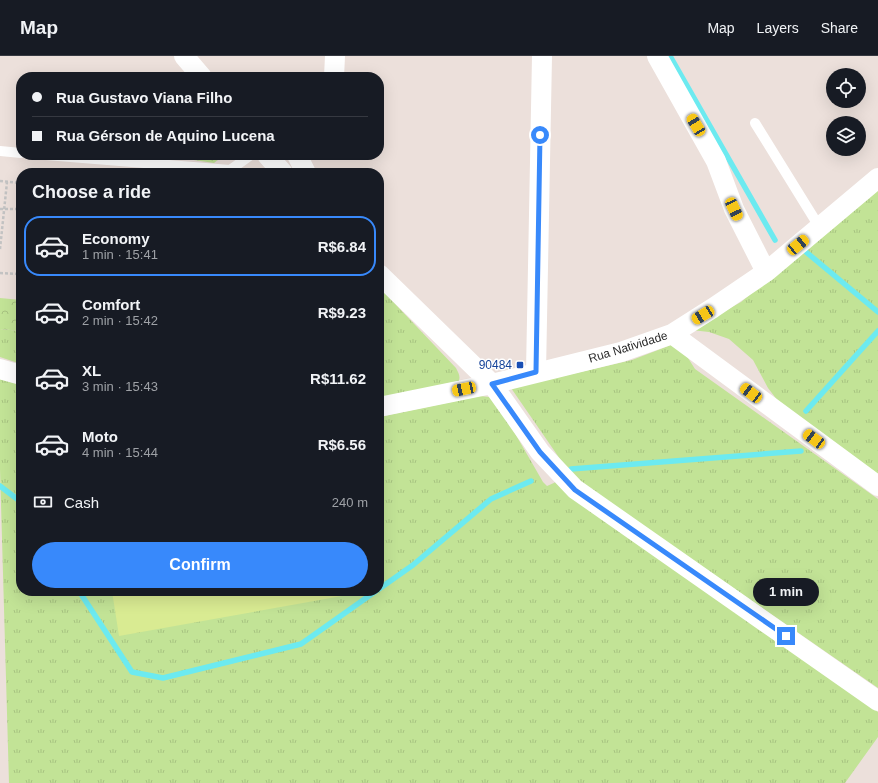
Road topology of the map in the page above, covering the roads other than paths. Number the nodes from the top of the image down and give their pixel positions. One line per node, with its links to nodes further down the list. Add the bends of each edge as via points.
1 (184, 56): 5 (street)
2 (335, 56): 6 (street)
3 (542, 56): 20 (street)
4 (657, 56): 16 (street, via 716,161 734,209)
5 (198, 72)
6 (334, 72)
7 (755, 123): 15 (lane)
8 (0, 151): 9 (lane)
9 (16, 153)
10 (107, 160): 12 (lane)
11 (245, 160): 13 (lane)
12 (205, 168)
13 (233, 168)
14 (878, 178): 15 (street, Rua Natividade)
15 (820, 228): 16 (street, Rua Natividade)
16 (766, 272): 18 (street, Rua Natividade)
17 (384, 279): 22 (street)
18 (672, 334): 20 (street, Rua Natividade, via 621,352); 24 (street)
19 (0, 369): 21 (street)
20 (536, 372): 22 (street, Rua Natividade)
21 (16, 374)
22 (492, 384): 23 (street, Rua Natividade); 25 (street, via 540,452 575,490)
23 (384, 406)
24 (878, 486)
25 (878, 701)

